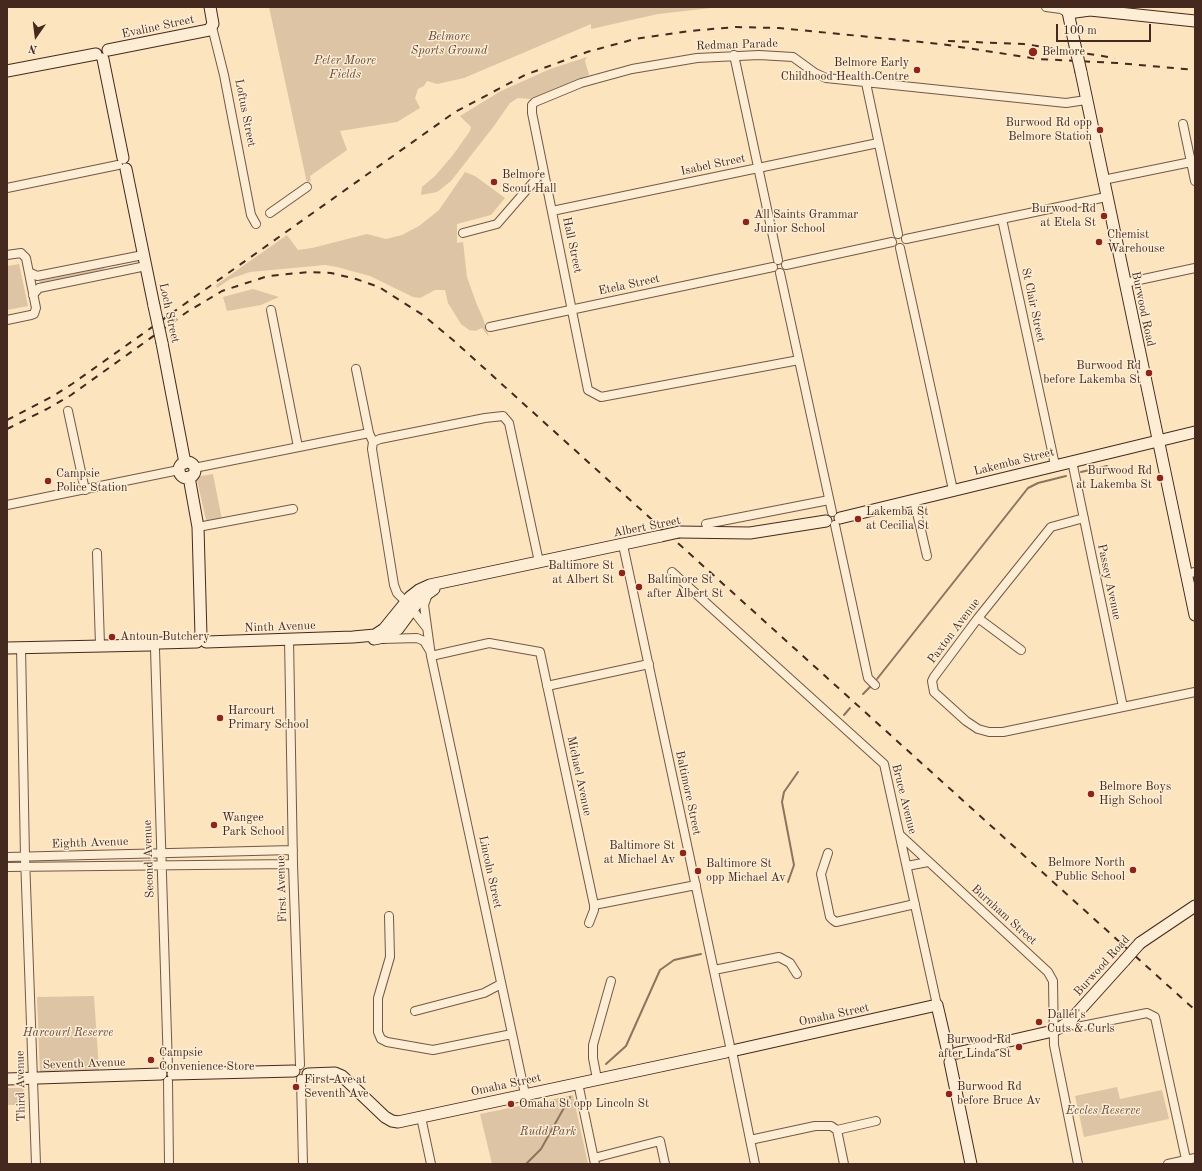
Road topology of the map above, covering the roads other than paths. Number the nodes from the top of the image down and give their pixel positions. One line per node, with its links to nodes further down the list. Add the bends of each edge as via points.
1 (210, 7): 5 (main road, Loftus Street)
2 (1046, 7): 3 (street)
3 (1067, 10): 4 (main road); 10 (main road, Burwood Road, bridge)
4 (1195, 21)
5 (212, 27): 6 (main road, Evaline Street); 26 (street, Loftus Street, via 251,215)
6 (102, 54): 8 (main road, Evaline Street); 15 (main road, Loch Street)
7 (734, 55): 9 (street, Redman Parade, via 789,56 820,76); 11 (street, Redman Parade, via 668,62 611,74 564,89); 16 (street)
8 (7, 71)
9 (866, 83): 10 (street, Redman Parade, via 1066,103); 13 (street)
10 (1086, 100): 18 (main road, Burwood Road)
11 (532, 105): 17 (street, Hall Street)
12 (1183, 124): 14 (street)
13 (878, 143): 16 (street, Isabel Street); 28 (street)
14 (1191, 162): 18 (street); 19 (street)
15 (123, 164): 21 (street); 32 (main road, Loch Street)
16 (759, 168): 23 (street, Isabel Street); 34 (street)
17 (543, 171): 23 (street, Hall Street); 27 (street, via 497,224)
18 (1103, 180): 22 (main road, Burwood Road)
19 (1195, 181)
20 (307, 187): 24 (street)
21 (7, 188)
22 (1106, 197): 25 (street); 41 (main road, Burwood Road)
23 (552, 211): 43 (street, Hall Street)
24 (270, 213)
25 (1002, 219): 29 (street); 56 (street, St Clair Street)
26 (256, 224)
27 (463, 233)
28 (898, 234): 29 (street); 30 (street)
29 (906, 239): 31 (street, via 904,246)
30 (892, 242): 31 (street); 35 (street)
31 (900, 248): 59 (street)
32 (143, 254): 36 (main road, Loch Street); 39 (street, via 37,276)
33 (7, 256): 39 (street, via 17,253 24,255)
34 (778, 260): 35 (street, via 782,260); 37 (street, via 773,263)
35 (786, 265): 40 (street)
36 (146, 266): 42 (street, via 39,288); 57 (main road, Loch Street, bridge)
37 (773, 267): 40 (street); 43 (street, Etela Street)
38 (1195, 268): 41 (street)
39 (29, 272): 42 (street)
40 (780, 273): 47 (street)
41 (1125, 283): 52 (main road, Burwood Road)
42 (34, 295): 45 (street, via 34,314)
43 (573, 309): 46 (street, Etela Street); 47 (street, Hall Street, via 588,390 601,397)
44 (271, 310): 54 (street)
45 (7, 320)
46 (490, 327)
47 (799, 360): 60 (street)
48 (356, 369): 51 (street)
49 (68, 411): 58 (street)
50 (1195, 432): 52 (main road, Lakemba Street)
51 (369, 433): 53 (street); 54 (street)
52 (1158, 440): 55 (main road, Lakemba Street); 73 (main road, Burwood Road)
53 (373, 442): 71 (street, via 503,416 509,423); 76 (street, via 372,449 394,584 396,591)
54 (298, 447): 57 (street)
55 (1072, 461): 56 (main road, Lakemba Street); 64 (street, Passey Avenue)
56 (1055, 465): 59 (main road, Lakemba Street)
57 (187, 470): 58 (street); 67 (main road, Loch Street)
58 (85, 490): 62 (street)
59 (953, 490): 61 (main road, Lakemba Street)
60 (829, 500): 65 (street); 66 (street)
61 (914, 500): 65 (main road, Lakemba Street); 70 (street)
62 (7, 505)
63 (293, 508): 67 (street)
64 (1084, 518): 79 (street, Paxton Avenue, via 1052,527); 96 (street, Passey Avenue)
65 (833, 519): 68 (main road, Albert Street, bridge, via 750,533 679,532); 93 (street, via 863,659 868,678)
66 (706, 524)
67 (198, 527): 84 (main road, Loch Street)
68 (623, 545): 71 (main road, Albert Street); 92 (street, Baltimore Street)
69 (97, 553): 86 (street)
70 (927, 556)
71 (539, 562): 74 (main road, Albert Street)
72 (672, 572): 97 (street, Bruce Avenue, via 884,764)
73 (1191, 573): 78 (main road, Burwood Road)
74 (474, 576): 75 (main road, Albert Street); 76 (main road, Albert Street, via 424,587)
75 (433, 589): 77 (main road, Albert Street, via 424,595); 81 (street, Lincoln Street, via 424,602)
76 (405, 601): 80 (main road, Albert Street)
77 (412, 611): 80 (street, via 404,611); 81 (street); 83 (main road, Albert Street, via 398,629)
78 (1195, 615)
79 (978, 618): 90 (street); 96 (street, Paxton Avenue, via 932,681 934,692 966,722 989,732 1003,732)
80 (388, 624): 82 (main road, Albert Street, via 375,635)
81 (428, 629): 91 (street, Lincoln Street)
82 (354, 637): 83 (main road, Albert Street); 85 (main road, Ninth Avenue)
83 (376, 639): 91 (street, Lincoln Street, via 421,639)
84 (202, 640): 85 (main road, Ninth Avenue); 87 (main road, Ninth Avenue)
85 (289, 640): 98 (street, First Avenue)
86 (100, 645): 87 (main road, Ninth Avenue); 88 (main road, Ninth Avenue)
87 (155, 646): 99 (street, Second Avenue)
88 (21, 647): 89 (main road, Ninth Avenue); 102 (street, Third Avenue)
89 (7, 648)
90 (1021, 650)
91 (432, 656): 94 (street, Michael Avenue, via 489,643 540,652); 118 (street, Lincoln Street)
92 (649, 664): 94 (street); 109 (street, Baltimore Street)
93 (875, 685)
94 (547, 686): 111 (street, Michael Avenue)
95 (1195, 692): 96 (street, Paxton Avenue)
96 (1123, 707)
97 (900, 835): 103 (street, Burnham Street, via 925,856); 107 (street, Bruce Avenue)
98 (293, 850): 99 (street, Eighth Avenue); 104 (street, First Avenue)
99 (161, 852): 102 (street, Eighth Avenue); 106 (street, Second Avenue)
100 (828, 853): 110 (street, via 821,874 830,917 836,922)
101 (7, 857): 102 (street, Eighth Avenue)
102 (25, 857): 105 (street, Third Avenue)
103 (928, 862): 107 (street); 122 (street, Burnham Street, via 1048,972 1053,981)
104 (293, 864): 106 (street, Eighth Avenue); 126 (street, First Avenue)
105 (26, 866): 106 (street, Eighth Avenue); 108 (street, Eighth Avenue); 128 (street, Third Avenue)
106 (161, 866): 127 (street, Second Avenue)
107 (907, 866): 110 (street, Bruce Avenue)
108 (7, 867)
109 (696, 886): 111 (street); 115 (street, Baltimore Street)
110 (915, 904): 119 (street, Bruce Avenue)
111 (594, 905): 114 (street, Michael Avenue)
112 (1195, 906): 121 (main road, Burwood Road, bridge, via 1140,943)
113 (389, 916): 123 (street, via 390,957 378,998 378,1034 381,1039 433,1050)
114 (589, 924)
115 (714, 970): 116 (street, via 780,957 790,963); 124 (street, Baltimore Street)
116 (797, 974)
117 (611, 981): 130 (street, via 592,1045)
118 (501, 984): 120 (street, via 484,994); 123 (street, Lincoln Street)
119 (937, 1005): 124 (main road, Omaha Street); 125 (main road, Bruce Avenue)
120 (415, 1011)
121 (1069, 1022): 122 (main road, Burwood Road); 139 (street, via 1078,1027 1142,1014 1153,1015 1157,1021)
122 (1053, 1031): 125 (main road, Burwood Road); 148 (street, Burnham Street)
123 (512, 1034): 132 (street, Lincoln Street)
124 (731, 1051): 130 (main road, Omaha Street); 136 (street, Baltimore Street)
125 (952, 1051): 147 (main road, via 956,1059 950,1062)
126 (301, 1072): 127 (main road, Seventh Avenue); 133 (main road, Omaha Street, via 335,1073 342,1076 384,1117 392,1121); 142 (street, First Avenue)
127 (167, 1074): 128 (main road, Seventh Avenue); 141 (street, Second Avenue)
128 (33, 1078): 129 (main road, Seventh Avenue); 140 (street, Third Avenue)
129 (7, 1079)
130 (597, 1079): 131 (main road, Omaha Street)
131 (578, 1083): 132 (main road, Omaha Street); 138 (street)
132 (525, 1094): 133 (main road, Omaha Street)
133 (421, 1117): 143 (street)
134 (876, 1121): 135 (street)
135 (837, 1130): 136 (street, via 830,1126 815,1126); 146 (street)
136 (750, 1140): 145 (street, Baltimore Street)
137 (1195, 1158): 139 (street)
138 (594, 1161): 144 (street, via 660,1141)
139 (1187, 1162): 149 (street)
140 (36, 1164)
141 (169, 1164)
142 (303, 1164)
143 (431, 1164)
144 (665, 1164)
145 (755, 1164)
146 (844, 1164)
147 (971, 1164)
148 (1078, 1164)
149 (1168, 1164)

